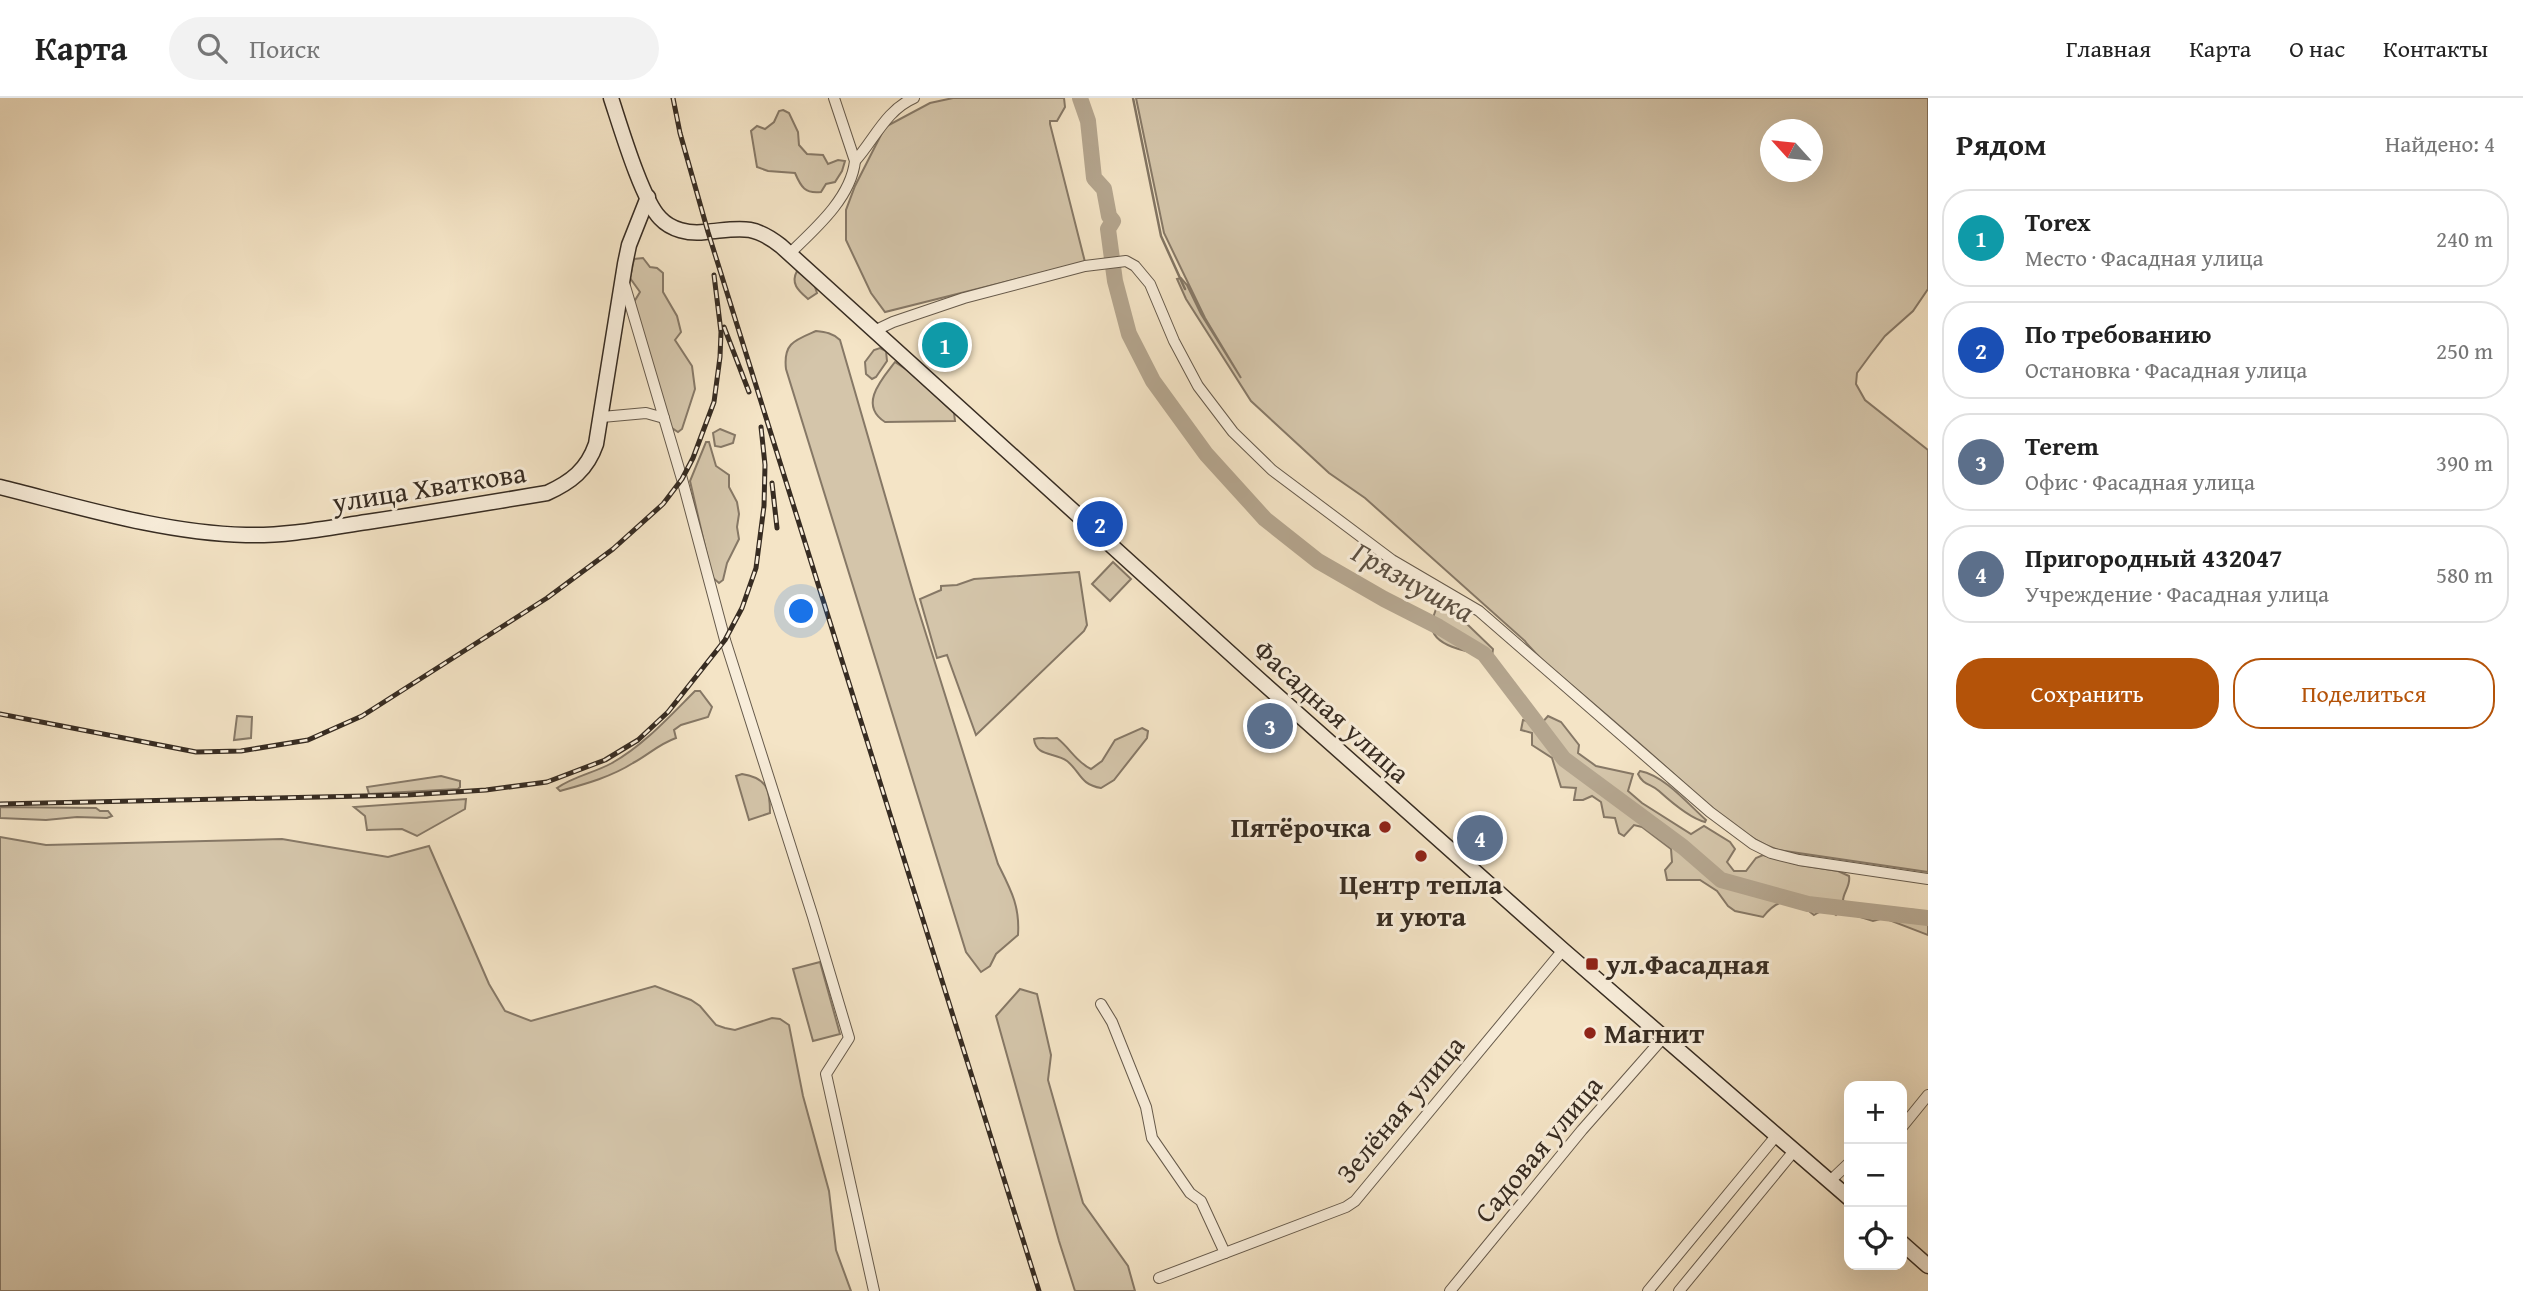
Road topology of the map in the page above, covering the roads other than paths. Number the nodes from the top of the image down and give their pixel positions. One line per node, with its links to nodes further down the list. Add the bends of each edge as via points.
1 (611, 98): 5 (main road, Фасадная улица)
2 (834, 98): 4 (street)
3 (914, 98): 4 (street, via 882,124)
4 (855, 160): 6 (street, via 846,187 823,220)
5 (648, 197): 6 (main road, Фасадная улица, via 661,220 679,230 752,229); 7 (main road, улица Хваткова, via 629,245)
6 (789, 254): 8 (main road, Фасадная улица)
7 (623, 279): 9 (main road, улица Хваткова); 10 (street)
8 (874, 331): 12 (street, via 964,298 1085,266 1126,261 1150,284 1198,386 1233,432 1272,470 1392,560 1479,611 1710,812 1771,853); 13 (main road, Фасадная улица)
9 (602, 417): 10 (street, via 646,413); 11 (main road, улица Хваткова, via 588,462 574,479 547,493 293,534 201,532)
10 (664, 418): 27 (street, via 725,640 849,1038 826,1074)
11 (0, 487)
12 (1928, 879)
13 (1563, 950): 15 (main road, Фасадная улица); 24 (street, Зелёная улица, via 1355,1201)
14 (1101, 1004): 24 (street, via 1146,1107 1152,1138 1182,1184 1201,1201)
15 (1663, 1038): 18 (main road, Фасадная улица); 28 (street, Садовая улица)
16 (1928, 1095): 17 (street)
17 (1907, 1121)
18 (1776, 1136): 19 (main road, Фасадная улица); 29 (street)
19 (1794, 1151): 21 (main road, Фасадная улица); 30 (street)
20 (1844, 1168): 21 (street)
21 (1830, 1181): 22 (main road, Фасадная улица)
22 (1844, 1194)
23 (1907, 1248): 25 (main road)
24 (1225, 1253): 26 (street, Зелёная улица)
25 (1928, 1266)
26 (1159, 1278)
27 (874, 1291)
28 (1450, 1291)
29 (1648, 1291)
30 (1679, 1291)

